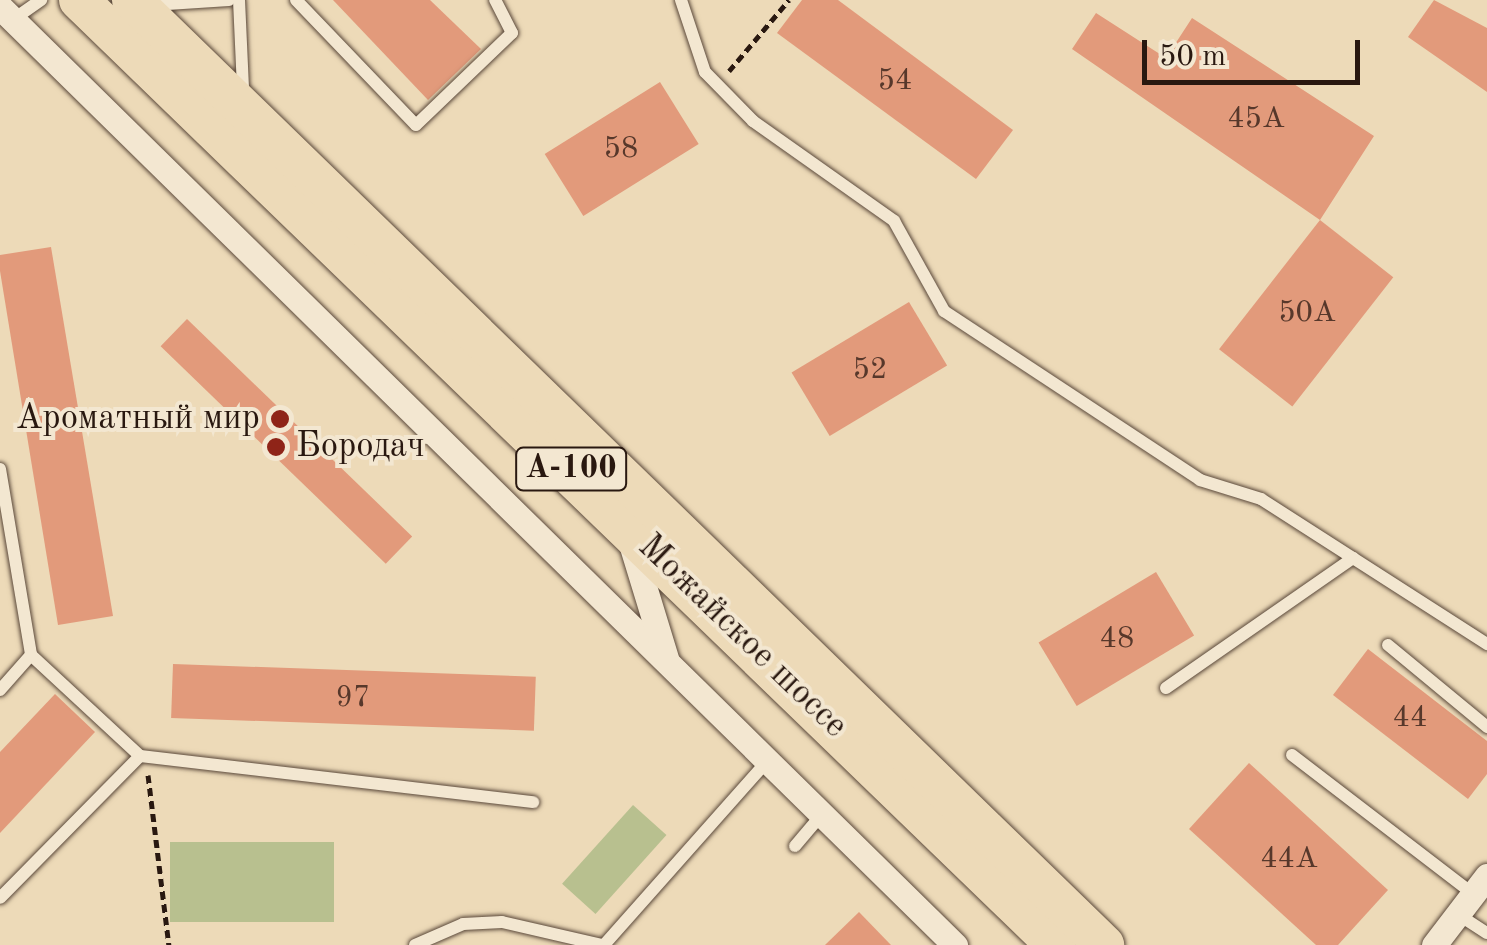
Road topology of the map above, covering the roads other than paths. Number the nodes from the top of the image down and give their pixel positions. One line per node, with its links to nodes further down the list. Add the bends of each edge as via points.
1 (40, 0): 9 (lane)
2 (79, 0): 12 (main road, Можайское шоссе / А-100)
3 (229, 0): 8 (lane)
4 (240, 0): 10 (lane, via 237,73)
5 (296, 0): 6 (lane, via 416,126 512,33)
6 (495, 0)
7 (681, 0): 13 (lane, via 683,23 718,85 753,121 894,221 944,311 1200,480 1261,500)
8 (133, 1): 10 (main road, Можайское шоссе / А-100)
9 (5, 17): 17 (street)
10 (253, 115): 34 (main road, Можайское шоссе / А-100)
11 (0, 469): 16 (lane)
12 (625, 522): 17 (street); 33 (main road, Можайское шоссе / А-100)
13 (1352, 558): 14 (lane); 18 (lane)
14 (1487, 644)
15 (1388, 646): 20 (lane)
16 (31, 655): 19 (lane); 22 (lane)
17 (668, 666): 23 (street)
18 (1166, 688)
19 (0, 690)
20 (1487, 727)
21 (1292, 755): 27 (lane)
22 (142, 756): 24 (lane); 28 (lane)
23 (768, 760): 25 (street); 31 (lane)
24 (533, 802)
25 (823, 814): 26 (lane); 32 (street)
26 (796, 846)
27 (1473, 895): 29 (lane); 35 (street)
28 (0, 898)
29 (1487, 933)
30 (415, 945): 31 (lane, via 463,924 502,922)
31 (603, 945)
32 (955, 945)
33 (1056, 945)
34 (1104, 945)
35 (1434, 945)

